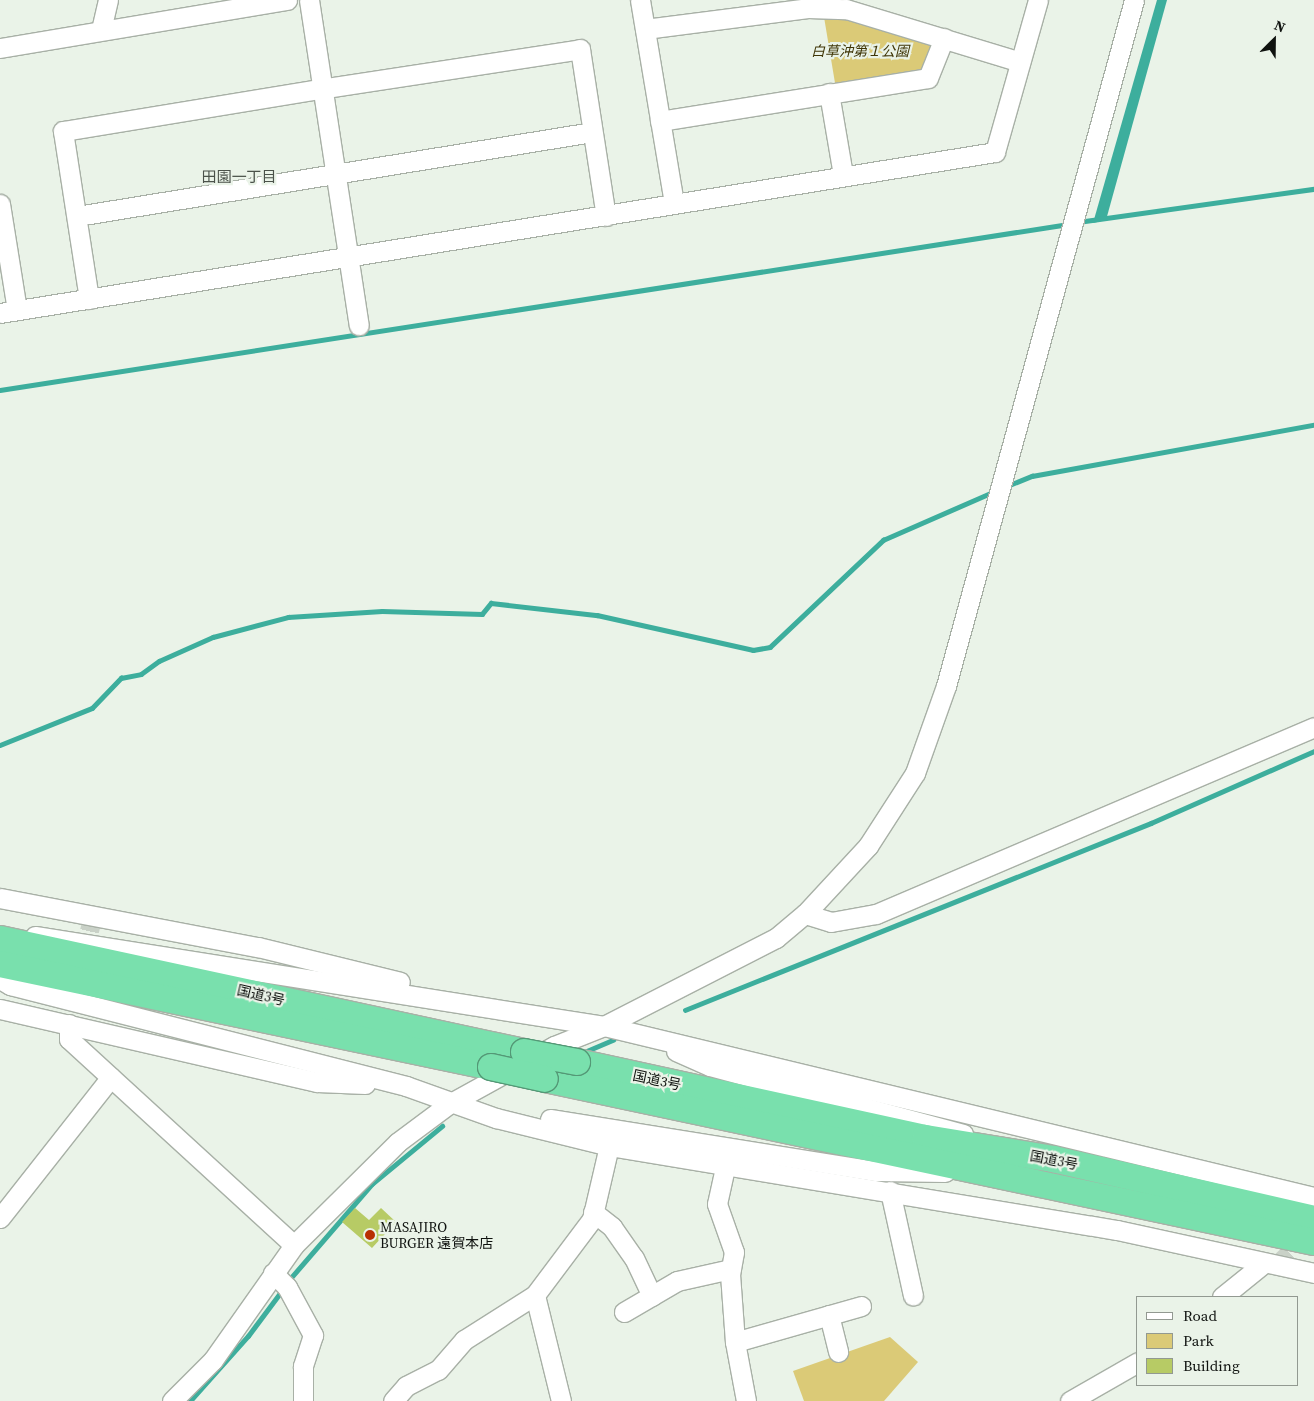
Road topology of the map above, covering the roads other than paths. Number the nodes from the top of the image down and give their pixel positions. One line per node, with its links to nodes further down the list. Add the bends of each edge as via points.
1 (108, 0): 8 (street)
2 (287, 0): 8 (street)
3 (309, 0): 12 (street)
4 (640, 0): 7 (street)
5 (1038, 0): 11 (street)
6 (1129, 2): 29 (street, via 946,686 915,773 868,846)
7 (645, 29): 9 (street, via 808,8 846,9); 14 (street)
8 (101, 30): 10 (street)
9 (944, 38): 11 (street); 13 (street, via 928,78)
10 (0, 48)
11 (1020, 62): 17 (street, via 995,152)
12 (320, 89): 15 (street, via 580,49); 16 (street); 20 (street, via 63,131)
13 (829, 93): 14 (street); 17 (street)
14 (660, 121): 19 (street)
15 (592, 132): 16 (street); 21 (street)
16 (333, 172): 20 (street); 23 (street)
17 (843, 175): 19 (street)
18 (0, 204): 22 (street)
19 (674, 204): 21 (street)
20 (77, 216): 24 (street)
21 (606, 216): 23 (street)
22 (2, 228): 25 (street)
23 (347, 258): 24 (street); 26 (street)
24 (89, 299): 25 (street)
25 (9, 311)
26 (358, 325)
27 (1314, 727): 29 (street, via 876,914 831,922)
28 (0, 898): 34 (street, via 258,946)
29 (805, 914): 37 (street, via 776,938)
30 (0, 932): 34 (street)
31 (0, 939): 44 (highway, 国道3号, bridge, via 925,1138)
32 (0, 964): 46 (highway, 国道3号, bridge)
33 (0, 979): 40 (street, via 10,985)
34 (495, 1005): 37 (street)
35 (0, 1009): 36 (street)
36 (69, 1024): 39 (street, via 69,1039); 40 (street, via 317,1082)
37 (604, 1026): 38 (street); 41 (street, via 554,1046)
38 (649, 1039): 44 (street, via 710,1066); 48 (street, via 742,1056 986,1120)
39 (111, 1077): 50 (street); 53 (street)
40 (406, 1086): 42 (street)
41 (467, 1094): 42 (street); 46 (street, via 504,1110 573,1124 876,1171)
42 (449, 1104): 43 (street); 53 (street, via 398,1142)
43 (608, 1146): 45 (street); 49 (street)
44 (1053, 1159): 51 (highway, 国道3号)
45 (726, 1163): 47 (street); 55 (street, via 717,1204 734,1252)
46 (994, 1173): 52 (highway, 国道3号)
47 (890, 1191): 54 (street, via 1117,1230); 60 (street)
48 (1314, 1197)
49 (593, 1212): 58 (street, via 592,1219); 59 (street, via 612,1227 629,1250)
50 (0, 1218)
51 (1314, 1219)
52 (1314, 1242)
53 (294, 1245): 56 (street)
54 (1264, 1262): 57 (street); 61 (street)
55 (731, 1269): 59 (street, via 677,1281); 65 (street)
56 (273, 1273): 68 (street, via 213,1360); 69 (street, via 288,1287 313,1335 304,1366)
57 (1314, 1273)
58 (535, 1295): 70 (street, via 464,1340 438,1370 406,1386); 71 (street)
59 (652, 1296): 63 (street)
60 (913, 1296)
61 (1223, 1296)
62 (862, 1306): 64 (street)
63 (624, 1312)
64 (829, 1315): 65 (street); 66 (street)
65 (735, 1342): 72 (street)
66 (838, 1352)
67 (1136, 1363): 73 (street)
68 (172, 1401)
69 (303, 1401)
70 (393, 1401)
71 (561, 1401)
72 (746, 1401)
73 (1070, 1401)

